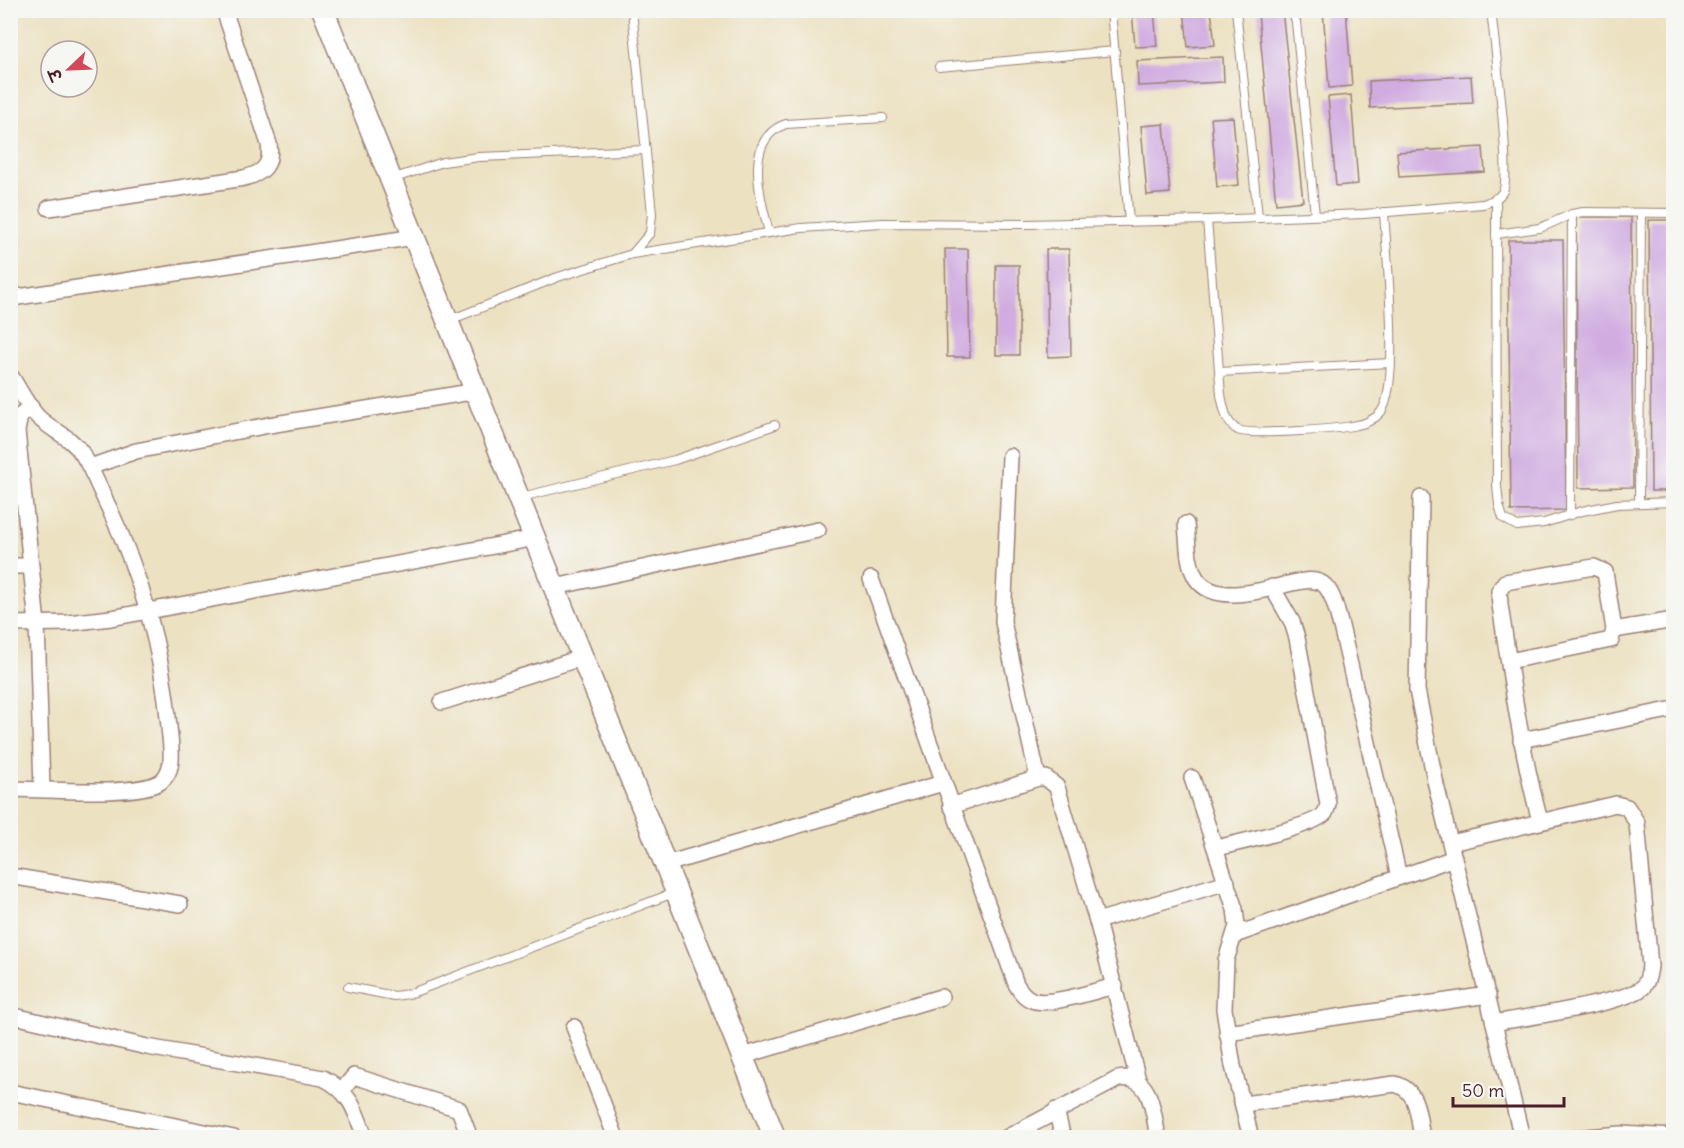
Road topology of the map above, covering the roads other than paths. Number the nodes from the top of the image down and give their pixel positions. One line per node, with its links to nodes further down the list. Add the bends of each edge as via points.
1 (224, 10): 14 (street, via 269,144 271,156 267,166 259,174 244,178)
2 (324, 10): 12 (main road)
3 (632, 10): 11 (lane)
4 (1111, 10): 8 (lane)
5 (1236, 10): 20 (lane)
6 (1292, 10): 19 (lane)
7 (1491, 10): 13 (lane, via 1504,151 1503,191)
8 (1114, 51): 9 (lane); 22 (lane)
9 (939, 67)
10 (883, 118): 23 (lane, via 786,124 765,136 759,157 759,191)
11 (645, 150): 12 (lane, via 479,157 443,162); 26 (lane, via 652,225 645,241)
12 (392, 179): 25 (main road)
13 (1496, 198): 15 (lane, via 1466,207); 24 (lane)
14 (49, 207)
15 (1384, 212): 19 (lane); 29 (lane)
16 (1641, 213): 17 (lane); 18 (lane); 41 (lane)
17 (1674, 213)
18 (1572, 214): 24 (lane, via 1540,228); 42 (lane)
19 (1315, 215): 20 (lane)
20 (1258, 216): 21 (lane)
21 (1207, 220): 22 (lane); 30 (lane)
22 (1129, 222): 23 (lane, via 882,223)
23 (769, 233): 26 (lane)
24 (1496, 234): 42 (lane, via 1498,505 1503,518 1517,526)
25 (416, 237): 27 (street); 28 (main road)
26 (632, 254): 28 (lane)
27 (18, 297)
28 (449, 320): 32 (main road)
29 (1391, 363): 30 (lane); 30 (lane, via 1388,393 1381,412 1370,421 1356,426 1271,432 1240,431 1230,424 1225,416)
30 (1219, 372)
31 (10, 375): 33 (street)
32 (477, 391): 36 (street, via 136,451); 38 (main road)
33 (31, 406): 36 (street, via 39,418 75,444); 37 (street, via 18,422)
34 (775, 425): 38 (lane, via 675,460)
35 (1010, 456): 61 (street, via 1003,622)
36 (90, 468): 51 (street, via 125,542)
37 (16, 470): 47 (street)
38 (519, 497): 45 (main road)
39 (1420, 498): 69 (street, via 1417,690)
40 (1674, 502): 41 (lane)
41 (1639, 503): 42 (lane)
42 (1570, 515)
43 (1186, 525): 50 (street, via 1191,567 1205,587 1235,594)
44 (818, 530): 49 (street)
45 (536, 538): 49 (main road); 51 (street)
46 (10, 566): 47 (street)
47 (29, 566): 54 (street)
48 (871, 579): 63 (street)
49 (555, 587): 56 (main road)
50 (1272, 587): 68 (street, via 1298,638 1328,804 1326,813 1298,827); 72 (street, via 1304,580 1323,584 1328,590 1341,626)
51 (150, 611): 54 (street, via 68,624); 65 (street, via 166,692 171,752 171,768 166,777 140,788)
52 (1674, 620): 55 (street)
53 (10, 624): 54 (street)
54 (37, 624): 65 (street)
55 (1614, 630): 57 (street, via 1614,636 1607,642); 57 (street, via 1607,577 1601,568 1505,582 1498,591)
56 (584, 657): 58 (street); 70 (main road)
57 (1509, 661): 60 (street)
58 (442, 702)
59 (1669, 710): 60 (street)
60 (1521, 740): 67 (street)
61 (1038, 778): 66 (street); 76 (street, via 1052,781 1061,794)
62 (1192, 778): 68 (street)
63 (943, 783): 66 (street); 70 (street)
64 (10, 789): 65 (street)
65 (42, 789)
66 (951, 806): 78 (street, via 1008,965 1023,995 1046,1002)
67 (1540, 821): 69 (street); 83 (street, via 1616,804 1633,814 1645,887 1648,979 1642,989 1630,995)
68 (1216, 848): 73 (street)
69 (1452, 850): 72 (street); 80 (street)
70 (666, 864): 74 (main road)
71 (10, 876): 75 (street)
72 (1399, 877): 77 (street)
73 (1227, 882): 76 (street); 77 (street, via 1238,926)
74 (678, 891): 79 (lane, via 409,994 394,996); 86 (main road)
75 (180, 904)
76 (1097, 921): 78 (street)
77 (1235, 935): 85 (street, via 1226,960)
78 (1115, 986): 87 (street)
79 (348, 987)
80 (1488, 995): 83 (street); 85 (street)
81 (941, 997): 86 (street)
82 (10, 1015): 88 (street, via 147,1047 323,1078)
83 (1494, 1023): 102 (street)
84 (574, 1027): 95 (street)
85 (1227, 1033): 90 (street)
86 (743, 1056): 96 (main road)
87 (1138, 1080): 91 (street, via 1118,1079); 99 (street, via 1149,1100)
88 (342, 1089): 93 (street, via 350,1098); 94 (street, via 354,1076 459,1109)
89 (10, 1092): 92 (street)
90 (1243, 1104): 100 (street); 101 (street, via 1395,1084 1411,1093)
91 (1056, 1110): 97 (street); 98 (street)
92 (234, 1137)
93 (365, 1137)
94 (470, 1137)
95 (616, 1137)
96 (775, 1137)
97 (1006, 1137)
98 (1063, 1137)
99 (1158, 1137)
100 (1251, 1137)
101 (1422, 1137)
102 (1522, 1137)
103 (1576, 1137): 104 (street)
104 (1674, 1137)

